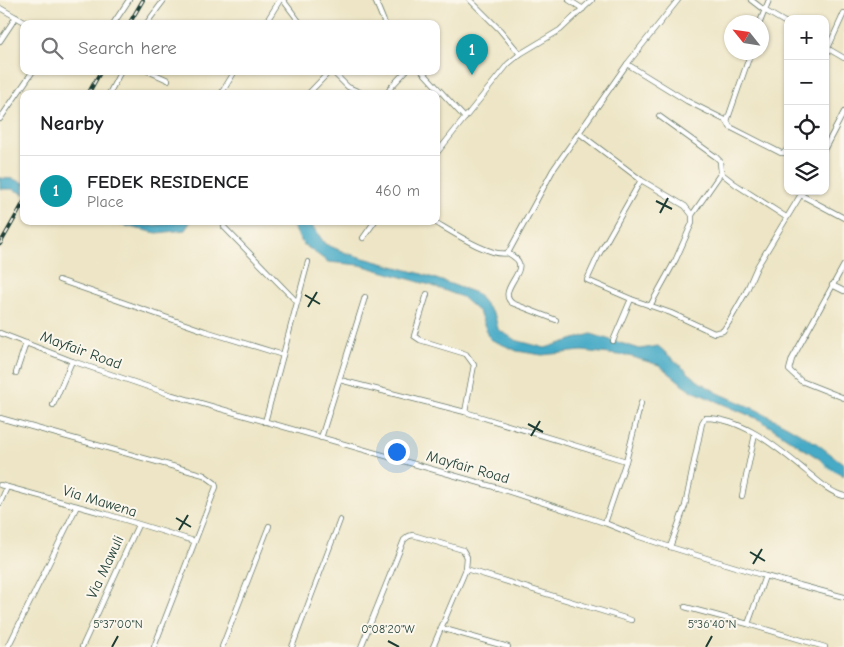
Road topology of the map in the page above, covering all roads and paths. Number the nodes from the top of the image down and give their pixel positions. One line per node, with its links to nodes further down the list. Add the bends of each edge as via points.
1 (129, 0): 20 (street)
2 (164, 0): 21 (street)
3 (282, 0): 22 (street); 23 (street)
4 (375, 0): 24 (street)
5 (470, 0): 12 (street)
6 (479, 0): 12 (street)
7 (569, 0): 14 (street)
8 (592, 0): 14 (street)
9 (678, 0): 32 (street)
10 (751, 0): 15 (street)
11 (769, 0): 15 (street)
12 (474, 5): 29 (street)
13 (0, 8): 18 (street)
14 (583, 9): 29 (street, via 560,30)
15 (764, 10): 17 (street); 25 (street)
16 (844, 13): 27 (street)
17 (762, 15)
18 (16, 17): 19 (street); 26 (street)
19 (21, 20)
20 (116, 20)
21 (149, 20)
22 (268, 20)
23 (298, 20)
24 (383, 20)
25 (784, 22)
26 (0, 41)
27 (829, 44)
28 (829, 49): 30 (street)
29 (520, 54): 52 (street, via 508,64)
30 (844, 58)
31 (747, 60): 53 (street)
32 (627, 64): 53 (street); 54 (street)
33 (30, 75): 51 (street)
34 (119, 75): 42 (street)
35 (157, 75): 41 (street)
36 (232, 75): 43 (street)
37 (327, 75): 44 (street)
38 (335, 75): 45 (street)
39 (402, 75): 46 (street)
40 (426, 75): 47 (street)
41 (168, 80)
42 (111, 90)
43 (223, 90)
44 (312, 90)
45 (355, 90)
46 (389, 90)
47 (439, 90)
48 (440, 91): 52 (street)
49 (844, 112): 55 (street)
50 (659, 116): 58 (street, via 716,156)
51 (0, 118)
52 (465, 118): 56 (street)
53 (727, 122): 57 (street, via 730,127 781,153)
54 (579, 133): 59 (street); 71 (street, via 553,170)
55 (829, 140)
56 (440, 149)
57 (786, 150)
58 (721, 173): 62 (street); 65 (street)
59 (642, 180): 63 (street); 79 (street, via 587,280)
60 (801, 195): 65 (street)
61 (805, 195): 66 (street)
62 (698, 205): 63 (street); 64 (street)
63 (685, 206): 64 (street)
64 (692, 214): 81 (street, via 692,224)
65 (786, 217): 81 (street, via 723,331 714,333)
66 (844, 218)
67 (372, 225): 70 (street)
68 (440, 225): 71 (street, via 493,252)
69 (224, 227): 80 (street)
70 (363, 238)
71 (508, 253): 82 (street, via 519,264 508,300)
72 (308, 262): 80 (street)
73 (844, 265): 75 (street)
74 (59, 280): 86 (street)
75 (832, 285): 76 (street); 90 (street, via 789,370 801,381)
76 (844, 291)
77 (426, 294): 93 (street, via 414,336 466,354 471,359 474,365)
78 (365, 297): 89 (street)
79 (631, 299): 81 (street); 84 (street)
80 (297, 302): 86 (street)
81 (650, 306)
82 (556, 320)
83 (0, 333): 85 (street, Mayfair Road)
84 (613, 341)
85 (26, 343): 87 (street, Mayfair Road); 88 (street)
86 (283, 355): 95 (street)
87 (72, 361): 92 (street); 95 (street, Mayfair Road)
88 (16, 373)
89 (340, 380): 93 (street); 97 (street)
90 (844, 398)
91 (641, 403): 98 (street)
92 (54, 405)
93 (465, 412): 98 (street)
94 (0, 418): 109 (street, via 213,480 216,487)
95 (265, 422): 97 (street, Mayfair Road)
96 (755, 434): 101 (street); 102 (street, via 827,488); 110 (street, via 735,422 706,418 702,423 685,506)
97 (321, 438): 106 (street, Mayfair Road, via 498,488)
98 (626, 461): 106 (street)
99 (0, 485): 100 (street, Via Mawena)
100 (7, 487): 103 (street); 104 (street, Via Mawena)
101 (742, 496)
102 (844, 496)
103 (0, 504)
104 (77, 506): 107 (street, Via Mawena); 118 (street)
105 (340, 520): 122 (street)
106 (606, 523): 110 (street, Mayfair Road)
107 (138, 525): 109 (street, Via Mawena); 119 (street, Via Mawuli)
108 (269, 526): 121 (street)
109 (194, 541): 120 (street)
110 (670, 547): 112 (street, Mayfair Road)
111 (466, 569): 115 (street); 117 (street); 123 (street, via 467,558 463,550 409,536 404,540)
112 (765, 576): 113 (street, Mayfair Road); 116 (street)
113 (844, 596)
114 (685, 607): 116 (street)
115 (631, 620)
116 (748, 624): 126 (street)
117 (441, 628): 124 (street); 125 (street)
118 (8, 647)
119 (82, 647)
120 (154, 647)
121 (222, 647)
122 (292, 647)
123 (362, 647)
124 (433, 647)
125 (508, 647)
126 (825, 647)

